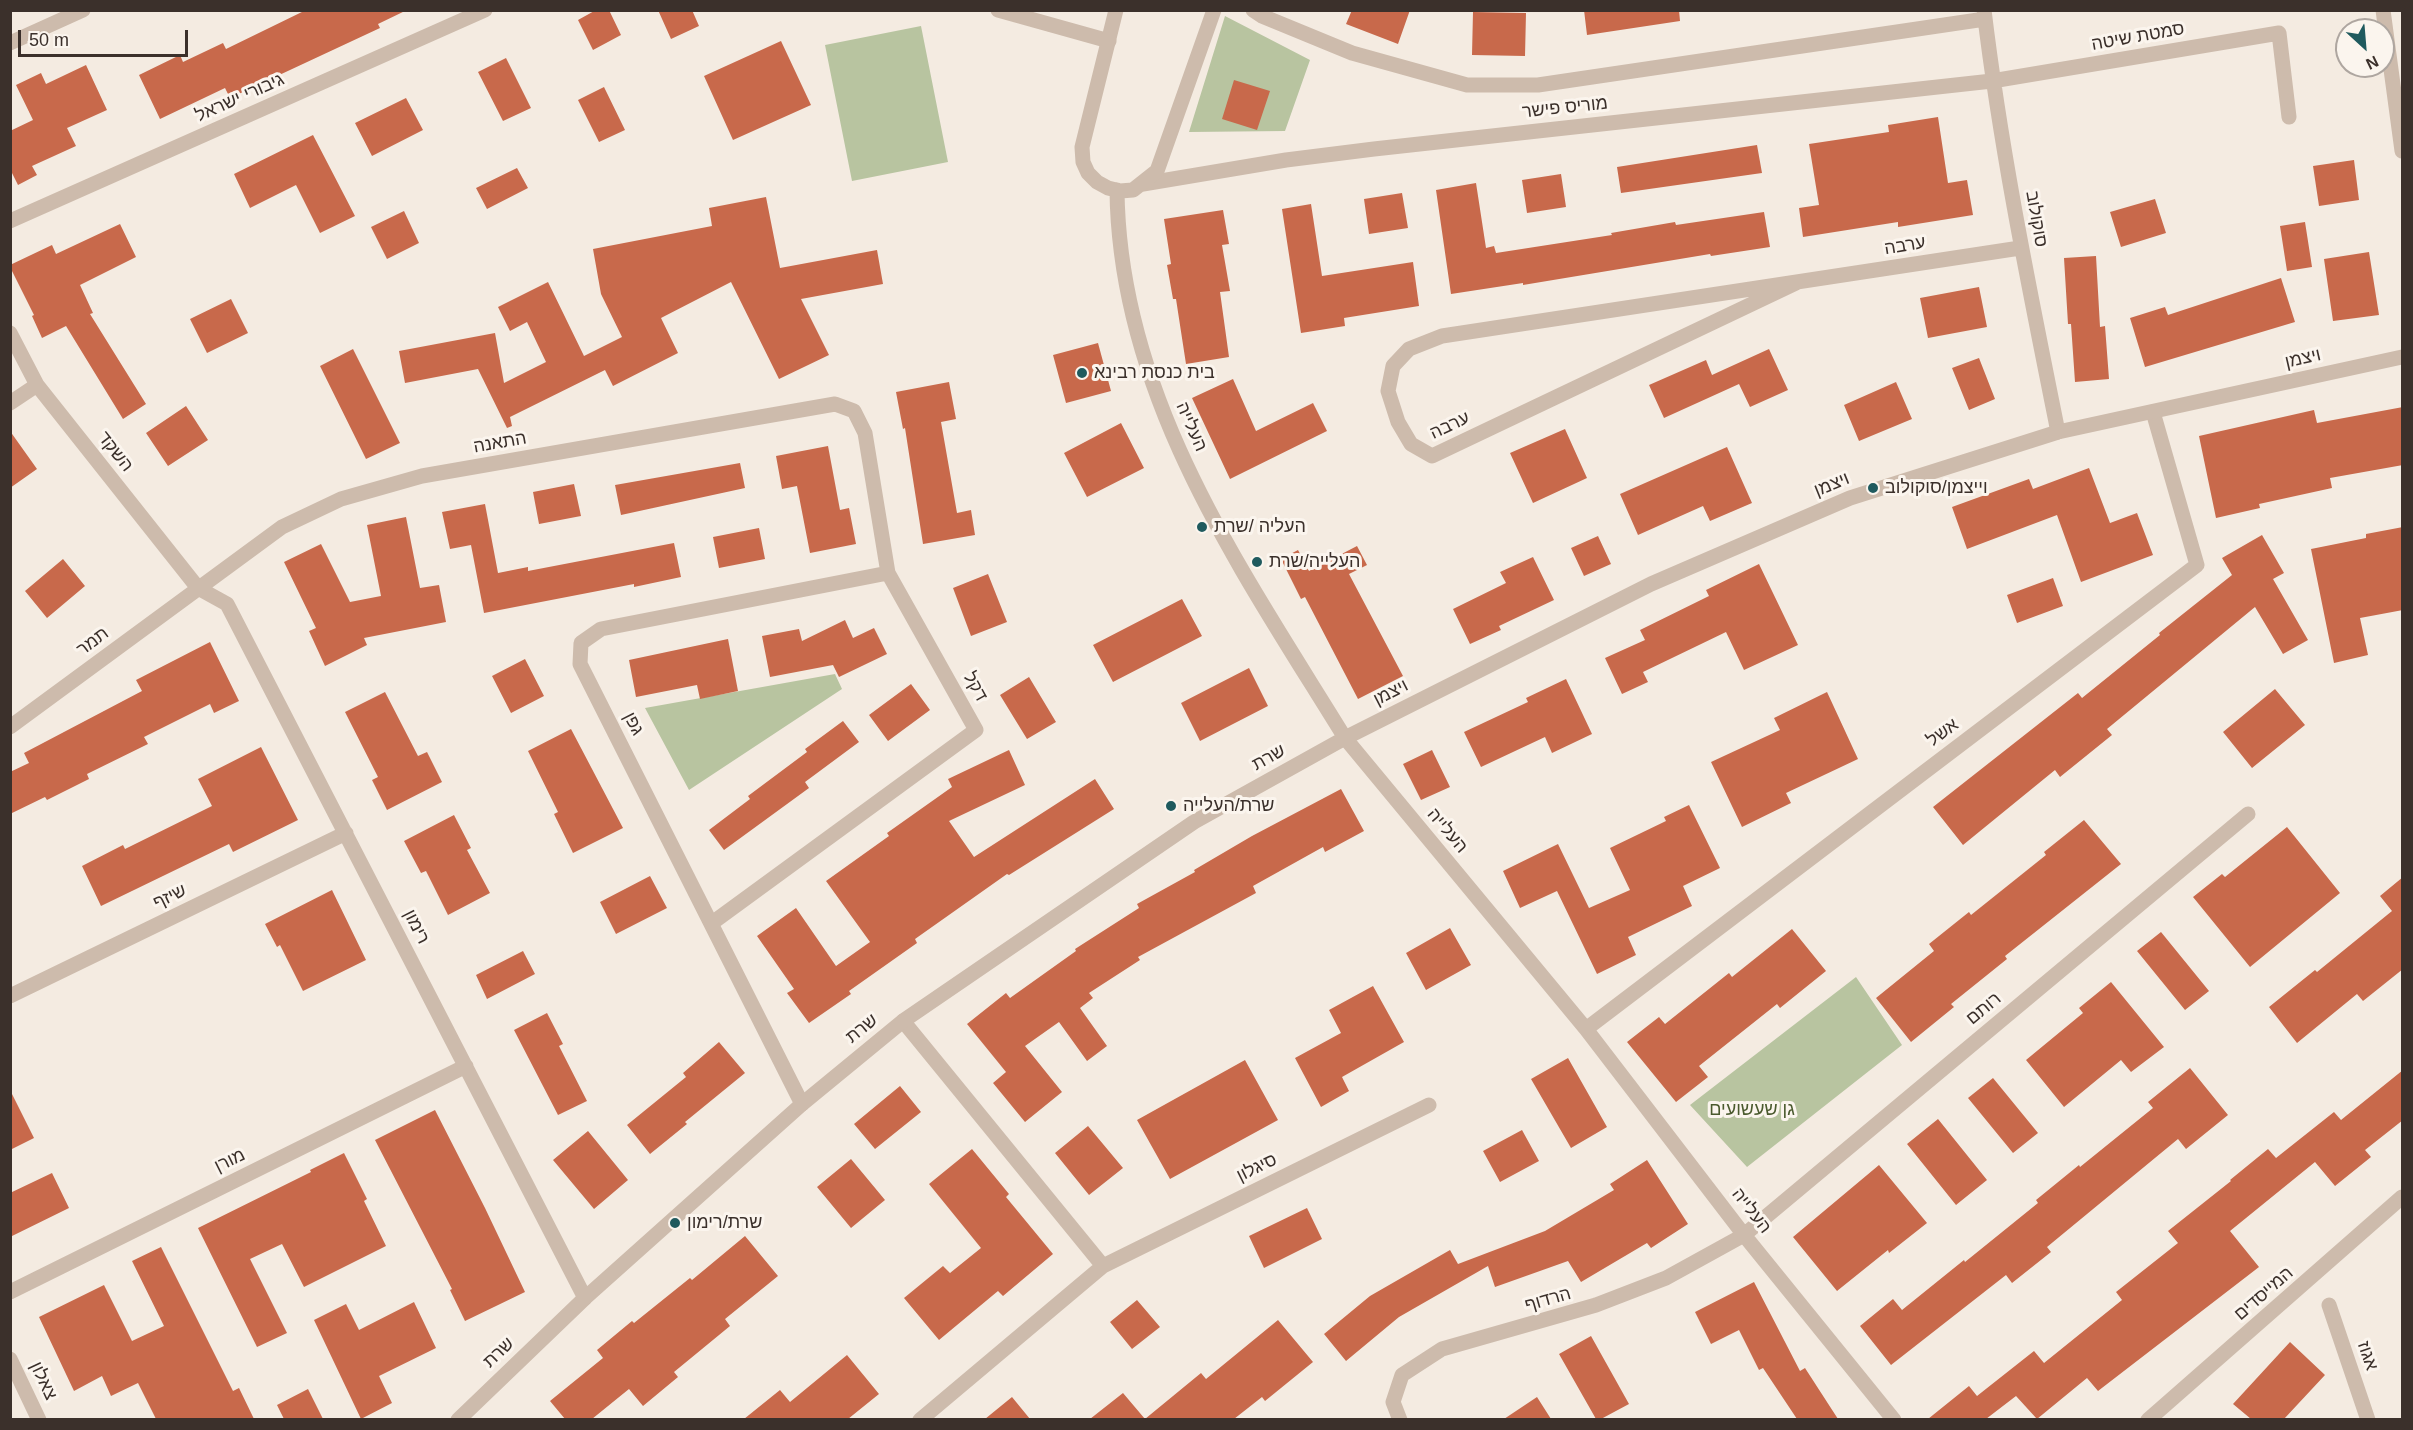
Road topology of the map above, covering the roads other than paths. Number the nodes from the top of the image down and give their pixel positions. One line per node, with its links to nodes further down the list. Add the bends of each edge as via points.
1 (83, 10): 10 (street)
2 (485, 10): 16 (street, גיבורי ישראל)
3 (998, 10): 9 (street)
4 (1116, 10): 9 (street)
5 (1214, 10): 14 (street, via 1157,171)
6 (1254, 10): 8 (street, מוריס פישר, via 1352,53 1467,85 1538,85)
7 (2383, 10): 13 (street)
8 (1984, 15): 11 (street, סוקולוב)
9 (1108, 41): 15 (street, via 1082,147 1088,173 1097,182)
10 (10, 43)
11 (1992, 81): 12 (street, סמטת שיטה, via 2278,33); 14 (street, מוריס פישר, via 1374,149); 17 (street, סוקולוב)
12 (2289, 117)
13 (2403, 151)
14 (1143, 184): 15 (street, מוריס פישר, via 1133,190)
15 (1117, 190): 29 (street, העלייה, via 1131,314 1160,406 1197,488 1236,560)
16 (10, 221)
17 (2020, 248): 18 (street, ערבה); 25 (street, סוקולוב)
18 (1796, 283): 18 (street, ערבה, via 1442,336 1409,349 1393,366 1388,391 1398,422 1411,444 1432,456)
19 (10, 333): 21 (street, השקד)
20 (2403, 357): 24 (street, ויצמן)
21 (38, 385): 22 (street); 27 (street, השקד)
22 (10, 403)
23 (835, 404): 26 (street, דקל, via 854,411 865,433); 27 (street, התאנה, via 422,476 341,499 282,527)
24 (2153, 412): 25 (street, ויצמן); 35 (street, אשל, via 2197,565)
25 (2058, 432): 29 (street, ויצמן, via 1819,511 1651,584)
26 (888, 573): 32 (street, דקל, via 976,730); 32 (street, גפן, via 601,629 581,643 580,664)
27 (198, 588): 28 (street, תמר); 31 (street, רימון, via 227,604)
28 (10, 727)
29 (1345, 738): 34 (street, שרת, via 1194,822); 35 (street, העלייה)
30 (2248, 814): 40 (street, רותם)
31 (346, 833): 33 (street, שיזף); 36 (street, רימון)
32 (712, 923): 37 (street, גפן)
33 (10, 996)
34 (903, 1021): 37 (street, שרת); 41 (street)
35 (1586, 1029): 40 (street, העלייה)
36 (466, 1066): 42 (street, מורן); 43 (street, רימון)
37 (802, 1104): 43 (street, שרת)
38 (1429, 1105): 41 (street, סיגלון)
39 (2403, 1197): 51 (street, המייסדים)
40 (1744, 1234): 49 (street, הרדוף, via 1666,1278 1616,1298 1442,1349 1402,1375 1393,1402); 50 (street, העלייה)
41 (1102, 1266): 48 (street, סיגלון)
42 (10, 1292)
43 (585, 1298): 47 (street, שרת)
44 (2329, 1305): 52 (street, אגוז)
45 (10, 1359): 46 (street, צאלון)
46 (39, 1419)
47 (458, 1419)
48 (920, 1419)
49 (1400, 1419)
50 (1894, 1419)
51 (2148, 1419)
52 (2368, 1419)

